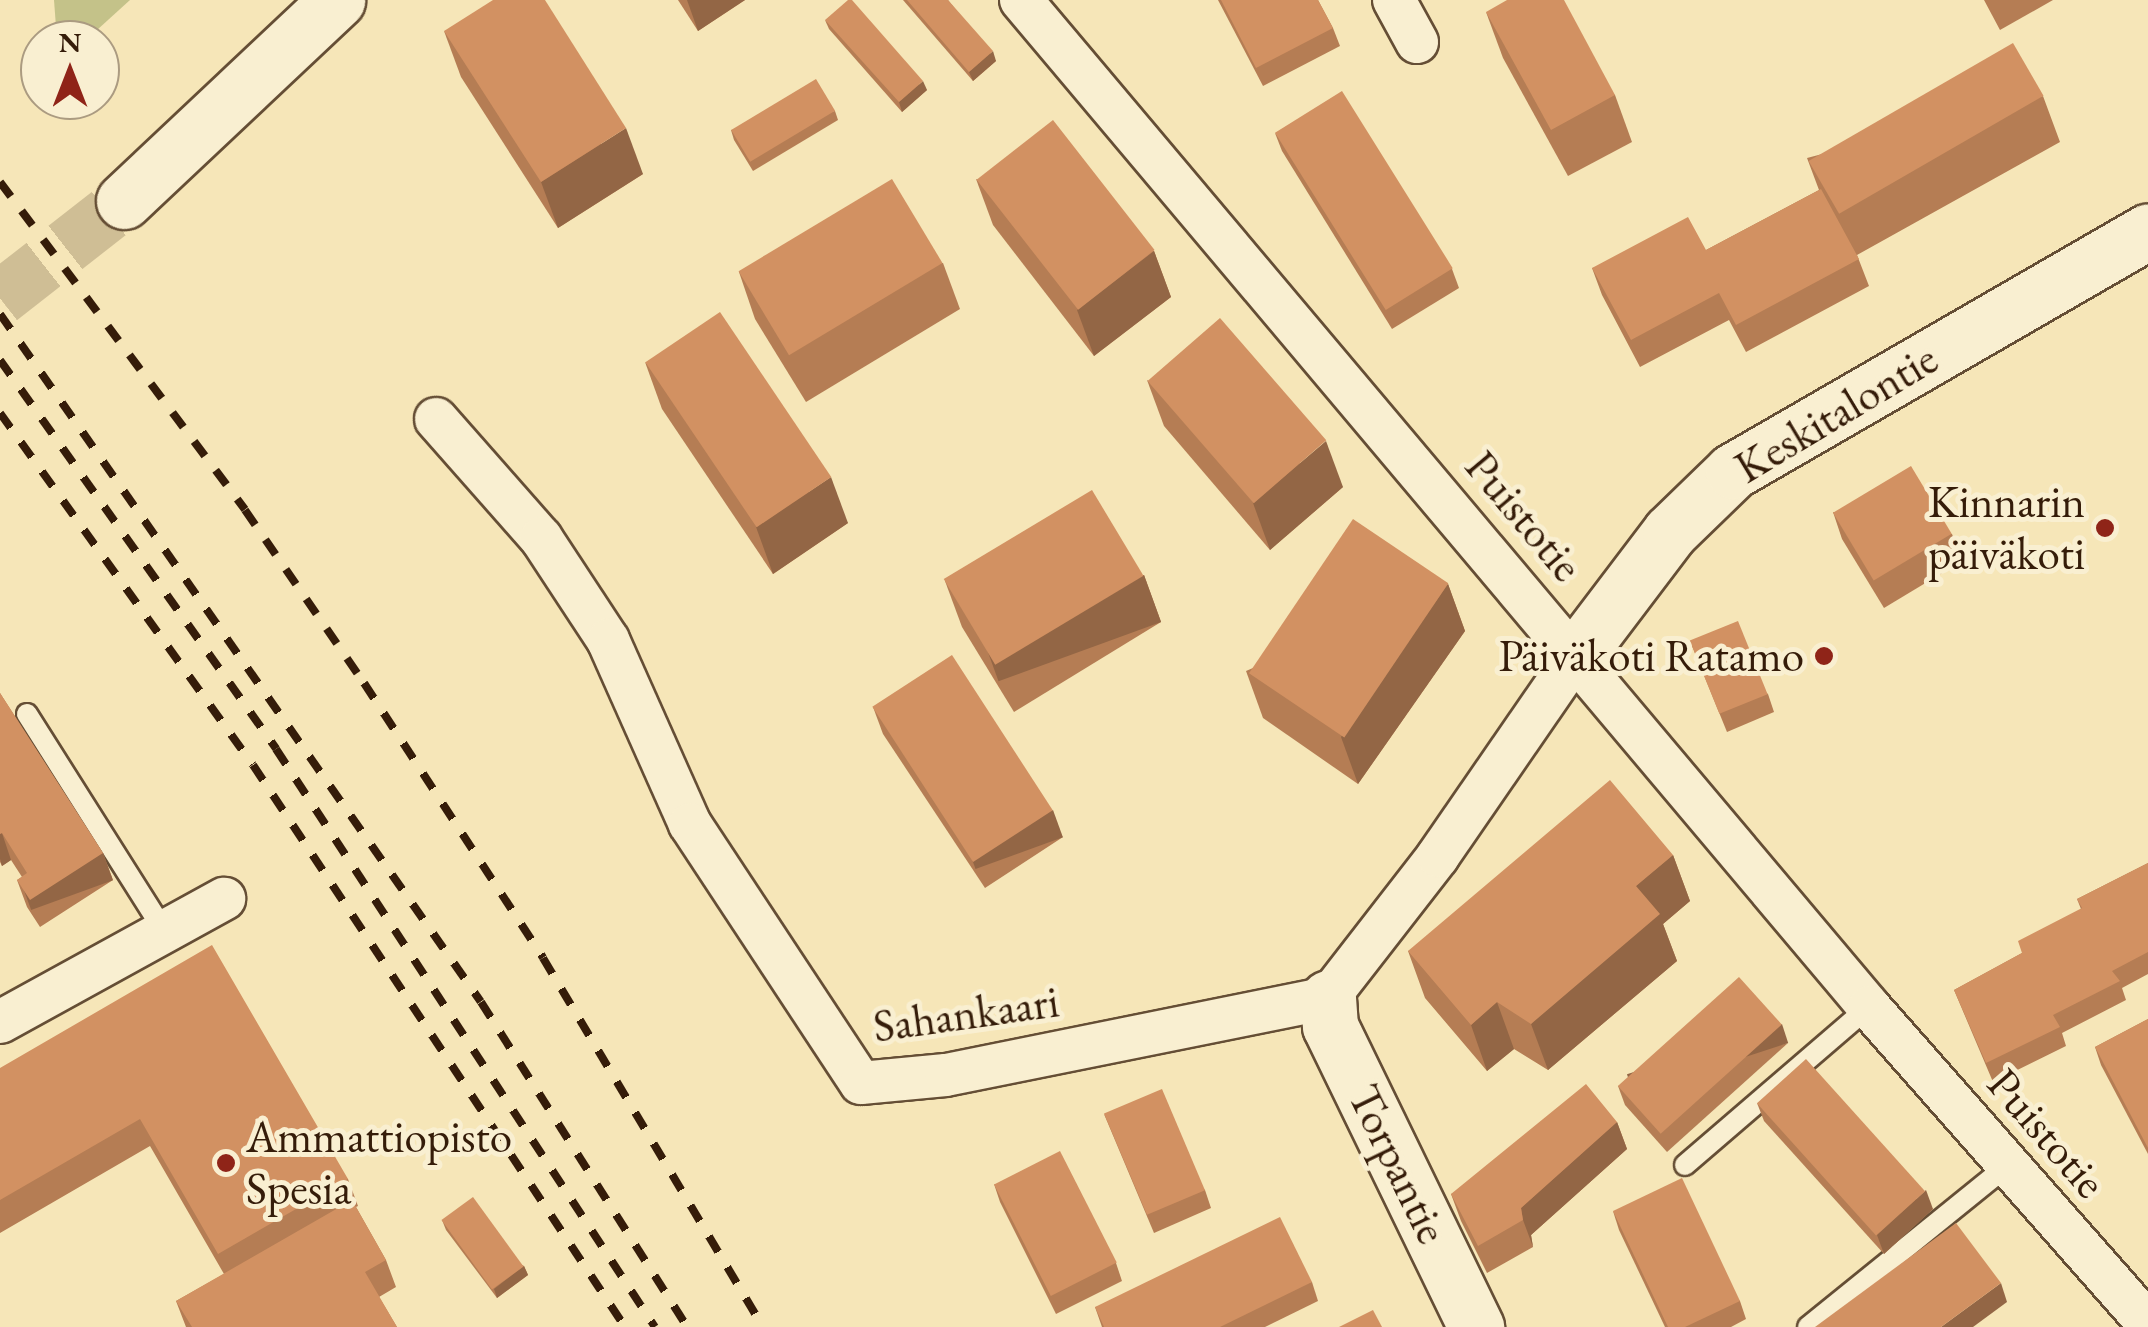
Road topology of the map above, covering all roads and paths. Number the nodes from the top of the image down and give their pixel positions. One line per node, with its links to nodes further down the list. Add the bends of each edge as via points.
1 (337, 0): 5 (street)
2 (1020, 0): 8 (street, Puistotie)
3 (1394, 0): 4 (street)
4 (1417, 42)
5 (124, 202)
6 (2148, 232): 8 (street, Keskitalontie, via 1734,472 1670,532)
7 (436, 420): 12 (street, Sahankaari, via 541,538 608,640 690,824 861,1083 946,1075)
8 (1576, 656): 12 (street, via 1438,856); 13 (street, Puistotie)
9 (27, 714): 11 (lane)
10 (224, 900): 11 (street)
11 (166, 932): 14 (street)
12 (1328, 998): 18 (street, Torpantie, via 1330,1026)
13 (1869, 1008): 15 (lane); 16 (street, Puistotie)
14 (0, 1022)
15 (1685, 1166)
16 (2008, 1166): 17 (street, Puistotie); 19 (lane)
17 (2148, 1323)
18 (1476, 1327)
19 (1808, 1327)

